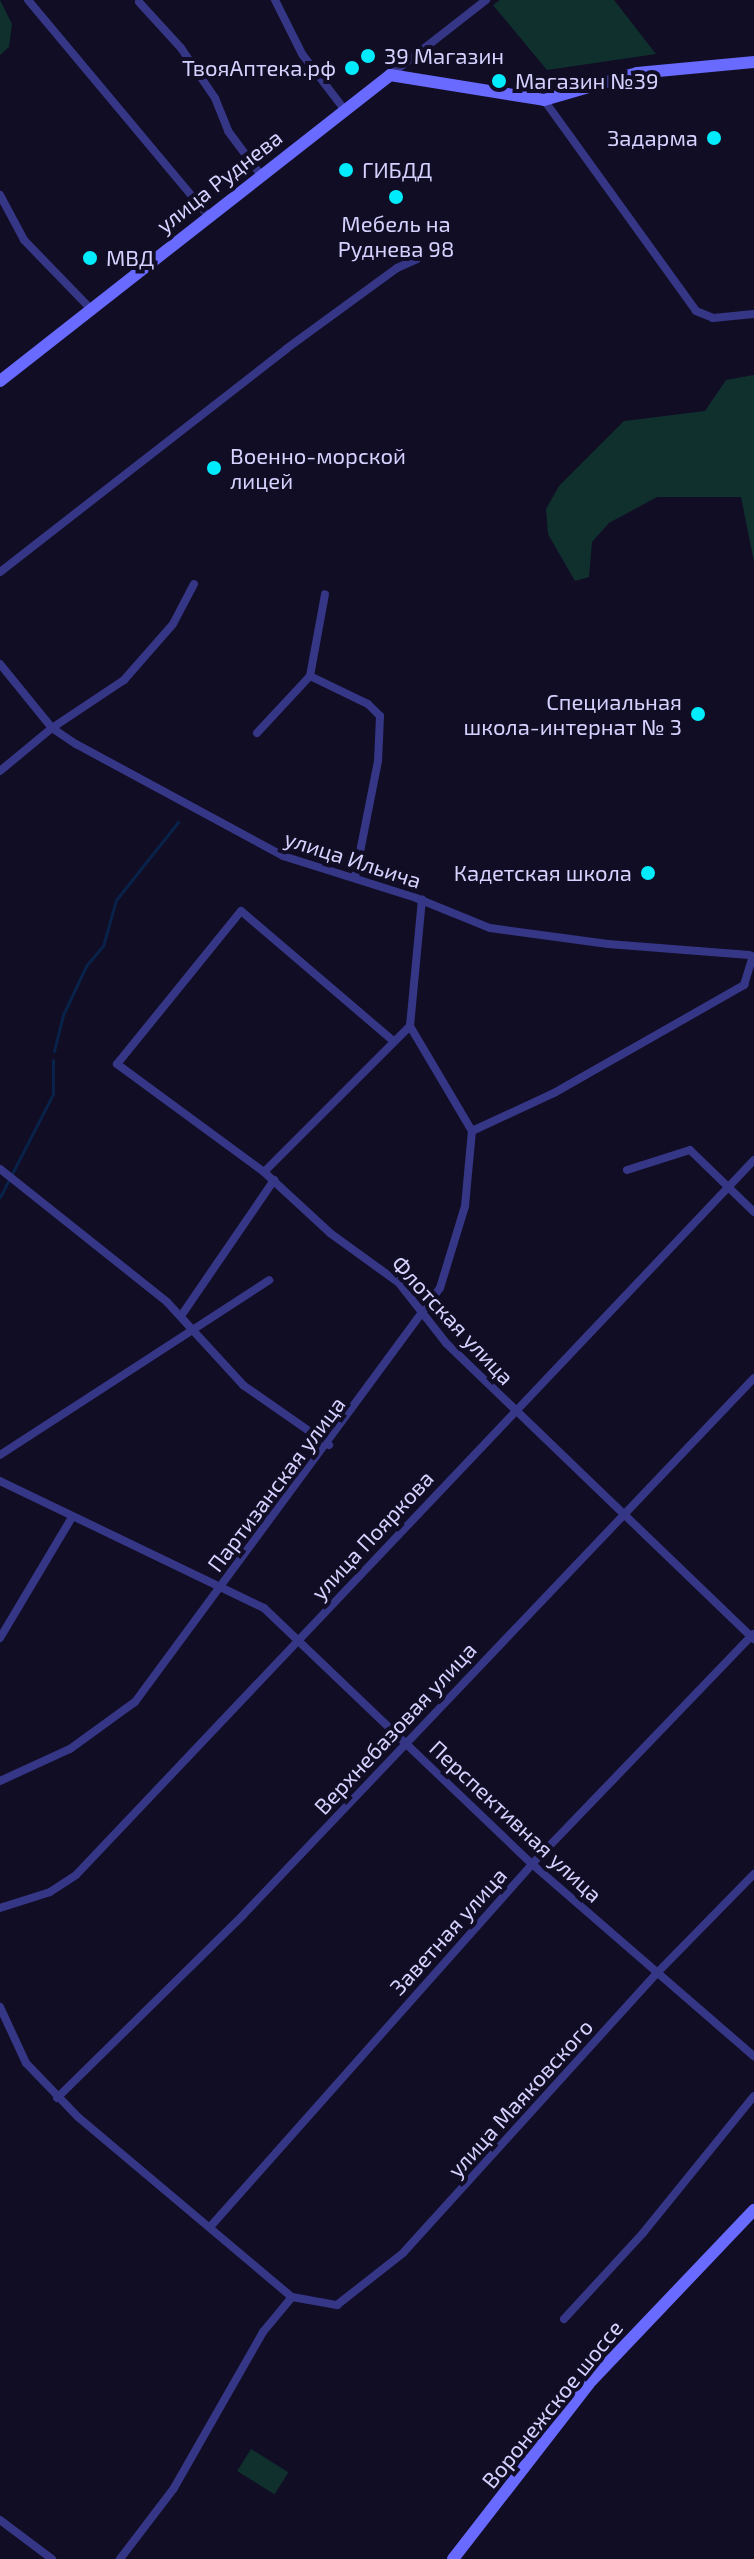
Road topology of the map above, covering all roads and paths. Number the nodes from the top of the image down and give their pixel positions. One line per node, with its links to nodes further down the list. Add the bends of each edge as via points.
1 (28, 0): 11 (street)
2 (275, 0): 8 (street, via 302,54)
3 (486, 0): 6 (street)
4 (139, 2): 9 (street, via 181,48 215,98 228,131)
5 (754, 62): 7 (main road, via 637,73)
6 (390, 75): 7 (main road); 8 (main road, улица Руднева)
7 (544, 100): 14 (street, via 696,311 713,318)
8 (344, 109): 9 (main road, улица Руднева)
9 (260, 174): 11 (main road, улица Руднева)
10 (0, 195): 13 (street, via 24,240)
11 (207, 214): 13 (main road, улица Руднева)
12 (417, 259): 16 (street, via 286,349)
13 (90, 308): 15 (main road, улица Руднева)
14 (754, 314)
15 (0, 381)
16 (0, 572)
17 (194, 584): 21 (street, via 160,642 124,680)
18 (325, 594): 20 (street)
19 (0, 664): 21 (street, улица Ильича)
20 (310, 676): 22 (street); 24 (street, via 368,704 380,716 378,761)
21 (52, 728): 23 (street); 24 (street, улица Ильича, via 253,843)
22 (257, 733)
23 (0, 771)
24 (355, 877): 25 (street, улица Ильича)
25 (422, 900): 26 (street, улица Ильича, via 515,933); 27 (street)
26 (752, 955): 29 (street, via 744,985 554,1093)
27 (410, 1026): 28 (street); 29 (street)
28 (391, 1039): 33 (street); 33 (street, Флотская улица, via 241,911 117,1064)
29 (472, 1131): 39 (street, Партизанская улица, via 460,1231)
30 (754, 1160): 35 (street, улица Пояркова)
31 (627, 1170): 35 (street, via 684,1149)
32 (1, 1171): 38 (street, via 123,1263)
33 (264, 1172): 34 (street, Флотская улица)
34 (274, 1180): 38 (street); 39 (street, Флотская улица, via 330,1233 399,1283)
35 (726, 1188): 36 (street); 42 (street, улица Пояркова)
36 (754, 1212)
37 (269, 1280): 40 (street, via 254,1294)
38 (181, 1316): 40 (street)
39 (424, 1316): 42 (street, Флотская улица); 43 (street, Партизанская улица)
40 (188, 1328): 43 (street, via 243,1385); 44 (street)
41 (754, 1378): 46 (street, Верхнебазовая улица)
42 (513, 1410): 46 (street, Флотская улица); 51 (street, улица Пояркова)
43 (329, 1445): 48 (street, Партизанская улица)
44 (0, 1455)
45 (0, 1481): 47 (street, Перспективная улица)
46 (624, 1516): 49 (street, Флотская улица); 52 (street, Верхнебазовая улица)
47 (71, 1519): 48 (street, Перспективная улица); 50 (street)
48 (222, 1586): 51 (street, Перспективная улица, via 250,1598); 53 (street, Партизанская улица, via 127,1710 70,1749)
49 (753, 1636): 54 (street, Заветная улица)
50 (0, 1638)
51 (299, 1640): 52 (street, Перспективная улица); 56 (street, улица Пояркова, via 76,1875 50,1892)
52 (405, 1741): 54 (street, Перспективная улица); 61 (street, Верхнебазовая улица, via 243,1915)
53 (0, 1781)
54 (532, 1864): 57 (street, Перспективная улица); 63 (street, Заветная улица)
55 (754, 1874): 57 (street, улица Маяковского)
56 (0, 1908)
57 (656, 1974): 59 (street, Перспективная улица); 64 (street, улица Маяковского, via 381,2274 337,2305)
58 (0, 2007): 61 (street, via 18,2053)
59 (754, 2056)
60 (754, 2096): 65 (street, via 662,2211)
61 (57, 2098): 63 (street)
62 (754, 2210): 69 (main road, Воронежское шоссе, via 592,2380)
63 (210, 2227): 64 (street)
64 (292, 2297): 68 (street, via 263,2332 174,2488)
65 (564, 2319)
66 (0, 2520): 67 (street)
67 (52, 2559)
68 (120, 2559)
69 (453, 2559)

